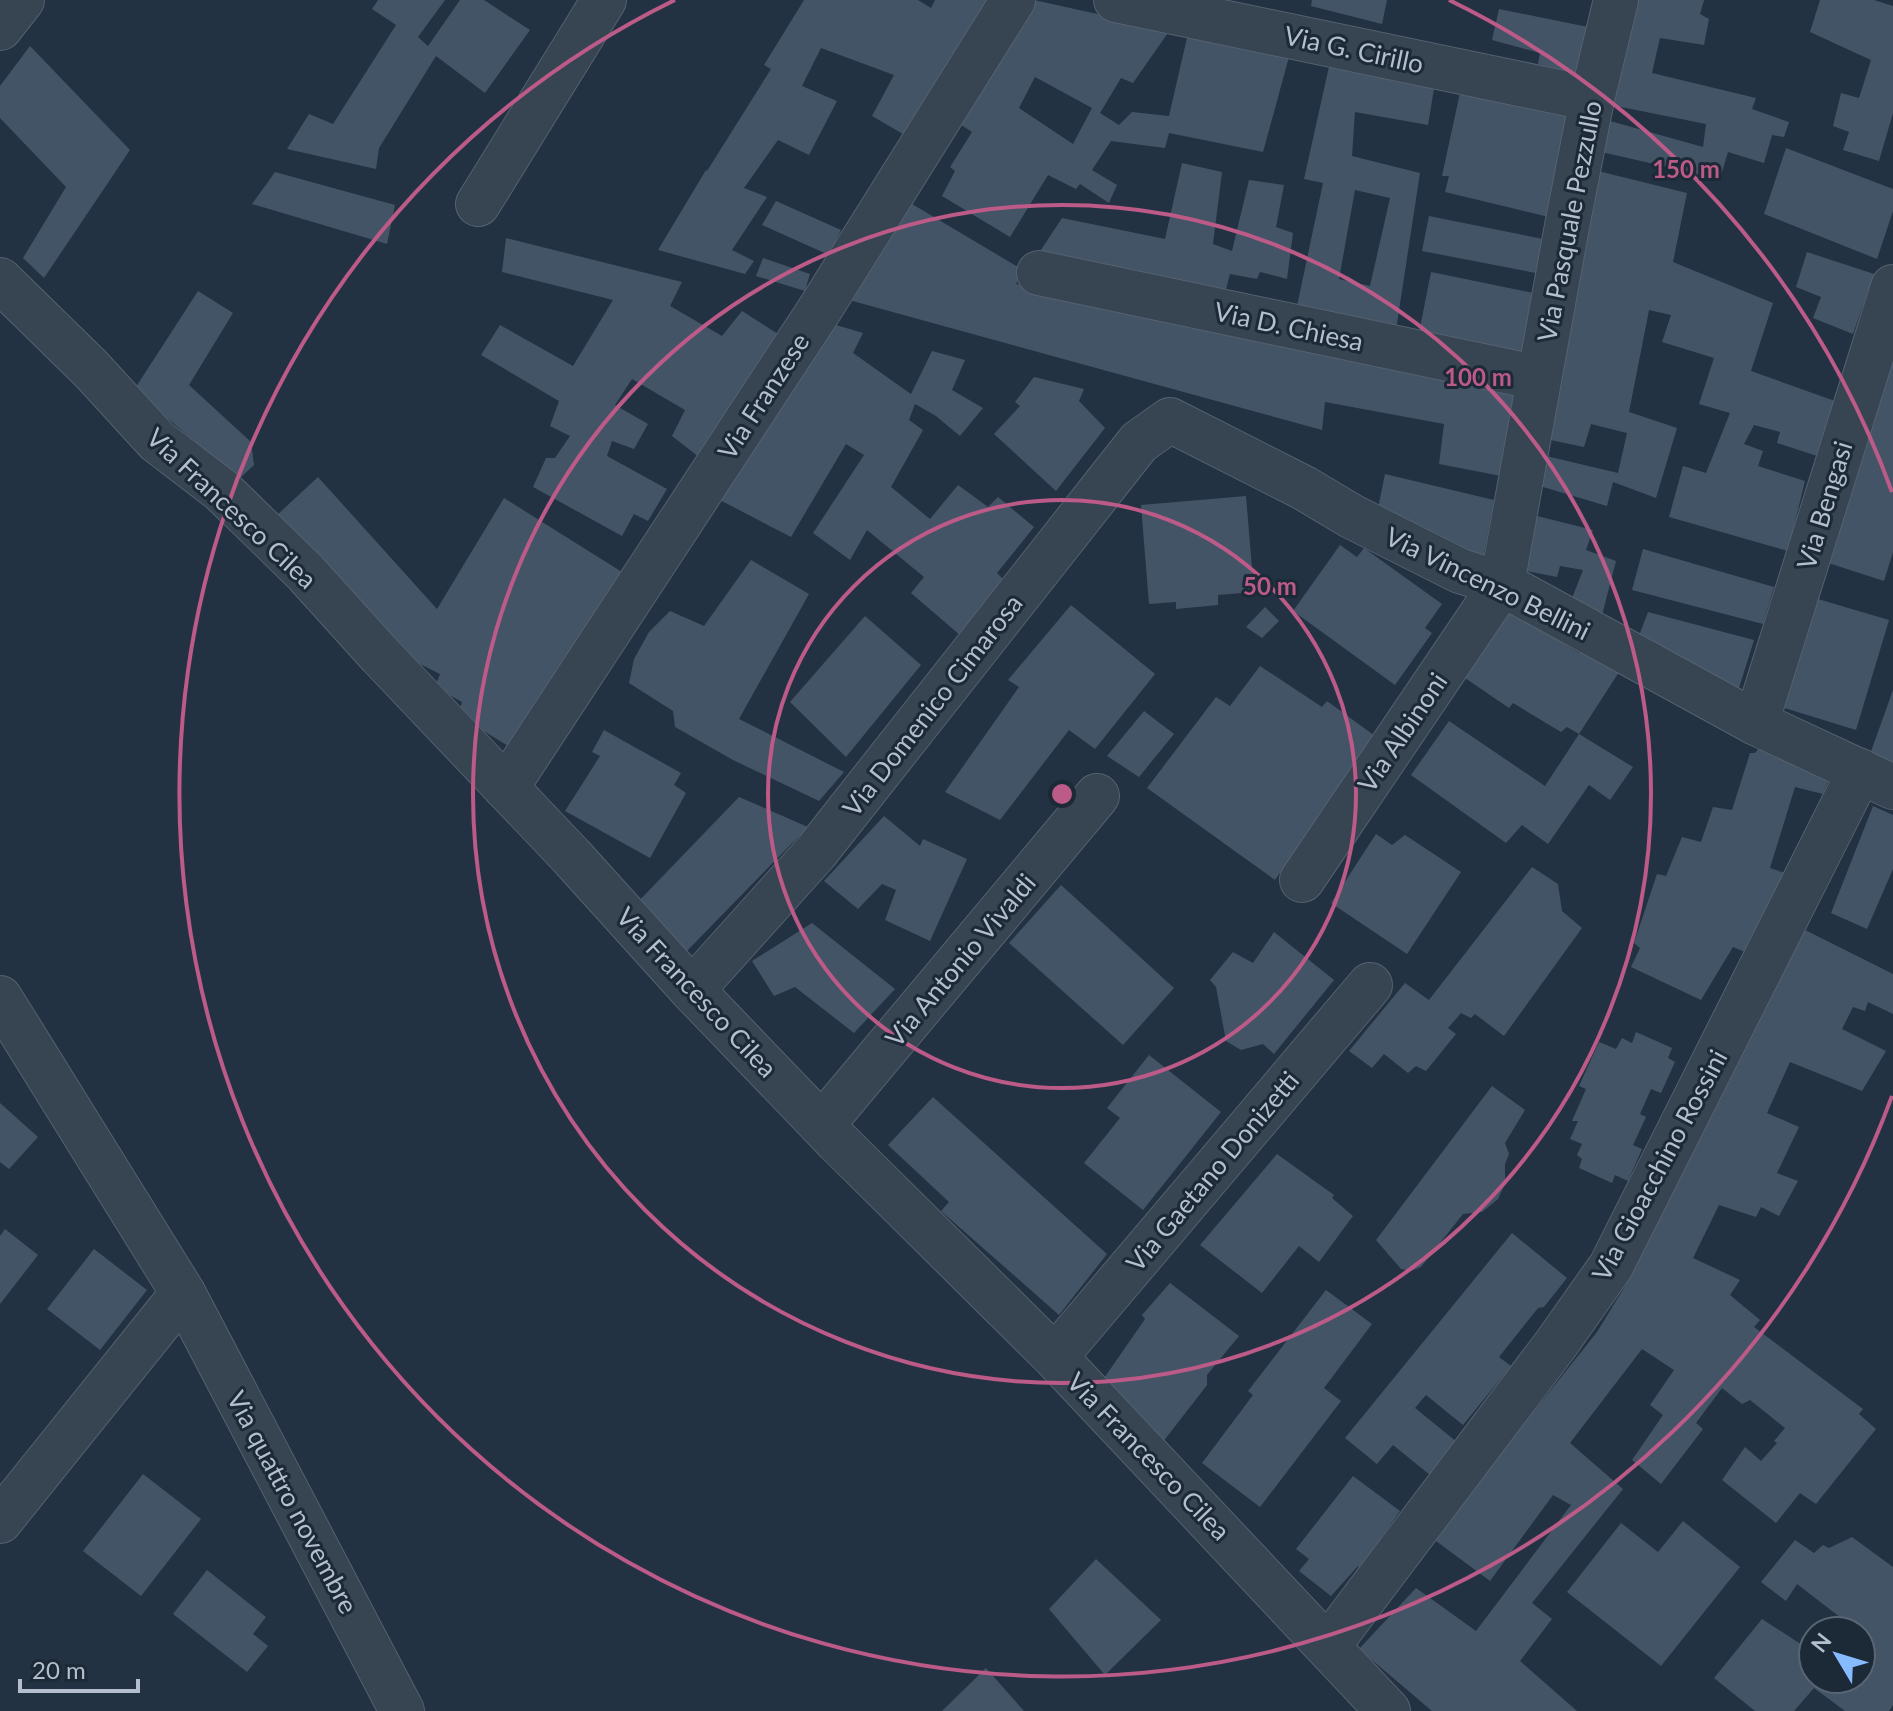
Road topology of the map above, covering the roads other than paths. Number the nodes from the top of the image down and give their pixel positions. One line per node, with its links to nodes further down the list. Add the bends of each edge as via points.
1 (22, 0): 6 (street)
2 (604, 0): 8 (street)
3 (1013, 0): 17 (street, Via Franzese, via 820,309)
4 (1116, 0): 7 (street, Via G. Cirillo)
5 (1616, 0): 7 (street, Via Pasquale Pezzullo)
6 (0, 28)
7 (1592, 99): 12 (street, Via Pasquale Pezzullo)
8 (478, 204)
9 (1039, 273): 12 (street, Via D. Chiesa)
10 (0, 280): 17 (street, Via Francesco Cilea, via 157,441 221,490 305,572)
11 (1893, 287): 15 (street, Via Bengasi)
12 (1539, 378): 14 (street, Via Pasquale Pezzullo)
13 (1170, 420): 14 (street, Via Vincenzo Bellini, via 1460,571); 21 (street, Via Domenico Cimarosa, via 1139,442 816,852)
14 (1502, 584): 15 (street, Via Vincenzo Bellini); 19 (street, Via Albinoni)
15 (1756, 723): 16 (street, Via Vincenzo Bellini)
16 (1876, 779): 27 (street, Via Gioacchino Rossini, via 1611,1266)
17 (506, 788): 21 (street, Via Francesco Cilea)
18 (1097, 796): 23 (street, Via Antonio Vivaldi)
19 (1302, 880)
20 (1370, 985): 25 (street, Via Gaetano Donizetti)
21 (692, 990): 23 (street, Via Francesco Cilea)
22 (0, 998): 24 (street, Via quattro novembre)
23 (822, 1125): 25 (street, Via Francesco Cilea)
24 (183, 1293): 26 (street); 28 (street, Via quattro novembre)
25 (1055, 1357): 27 (street, Via Francesco Cilea)
26 (0, 1521)
27 (1328, 1646): 29 (street, Via Francesco Cilea)
28 (402, 1711)
29 (1388, 1711)

